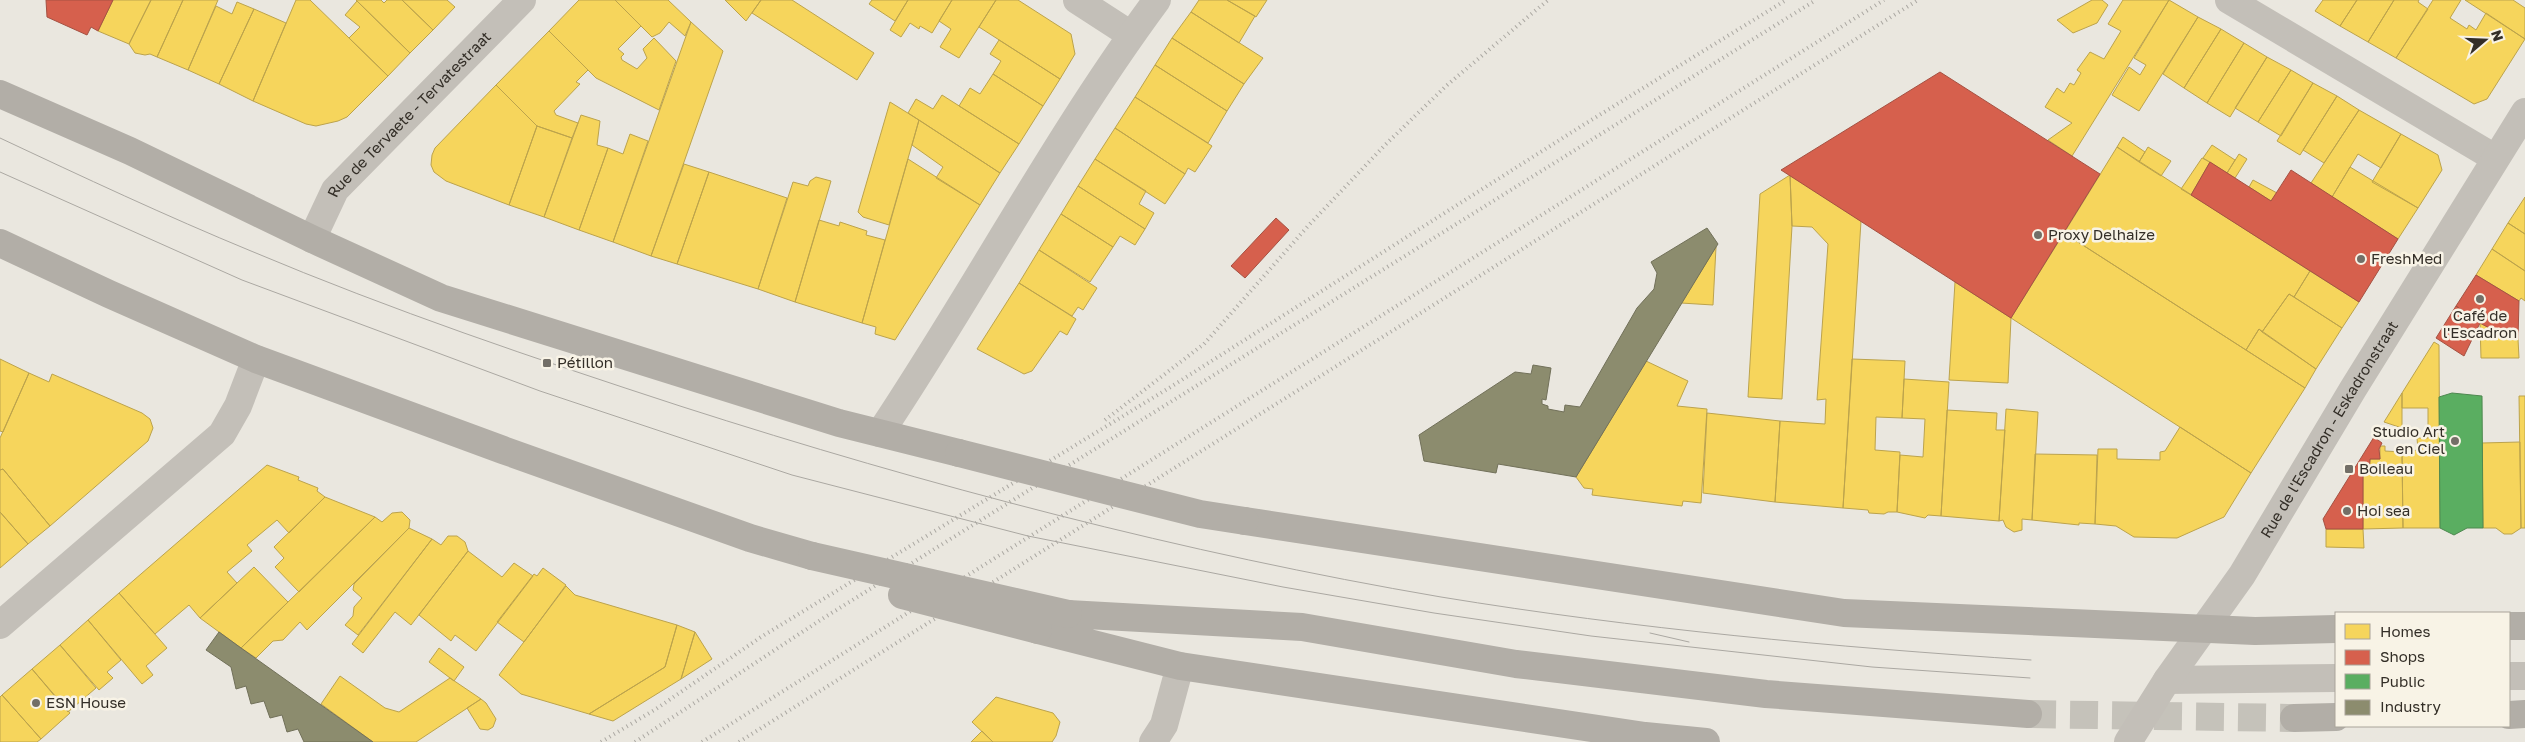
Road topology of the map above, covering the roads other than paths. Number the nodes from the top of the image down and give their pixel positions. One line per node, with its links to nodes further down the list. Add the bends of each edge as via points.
1 (522, 0): 9 (street, Rue de Tervaete - Tervatestraat, via 336,190)
2 (1077, 0): 5 (street)
3 (1157, 0): 5 (street)
4 (2229, 0): 8 (street)
5 (1131, 35): 12 (street)
6 (0, 94): 9 (main road, via 130,151)
7 (2525, 112): 8 (street, Rue de l'Escadron - Eskadronstraat)
8 (2495, 158): 17 (street, Rue de l'Escadron - Eskadronstraat, via 2242,575)
9 (312, 239): 12 (main road, via 441,298)
10 (0, 243): 11 (main road)
11 (256, 359): 13 (main road, via 750,538); 14 (street, via 238,406 222,434)
12 (880, 433): 17 (main road, bridge, via 1200,514 1844,613)
13 (812, 556): 19 (main road, bridge, via 835,577); 24 (main road, bridge, via 1068,614 1302,626 1516,664 1766,694)
14 (0, 625)
15 (2510, 626): 16 (main road)
16 (2525, 626)
17 (2202, 629): 18 (main road); 23 (street, Rue de l'Escadron - Eskadronstraat)
18 (2335, 629)
19 (1180, 666): 29 (street, via 1164,725); 30 (main road, via 1645,736)
20 (2510, 676): 21 (street)
21 (2525, 676)
22 (2335, 678): 23 (street)
23 (2166, 680): 31 (street, Rue de l'Escadron - Eskadronstraat)
24 (2028, 714)
25 (2510, 714): 26 (main road)
26 (2525, 714)
27 (2335, 717): 28 (main road)
28 (2294, 718)
29 (1153, 742)
30 (1706, 742)
31 (2128, 742)

